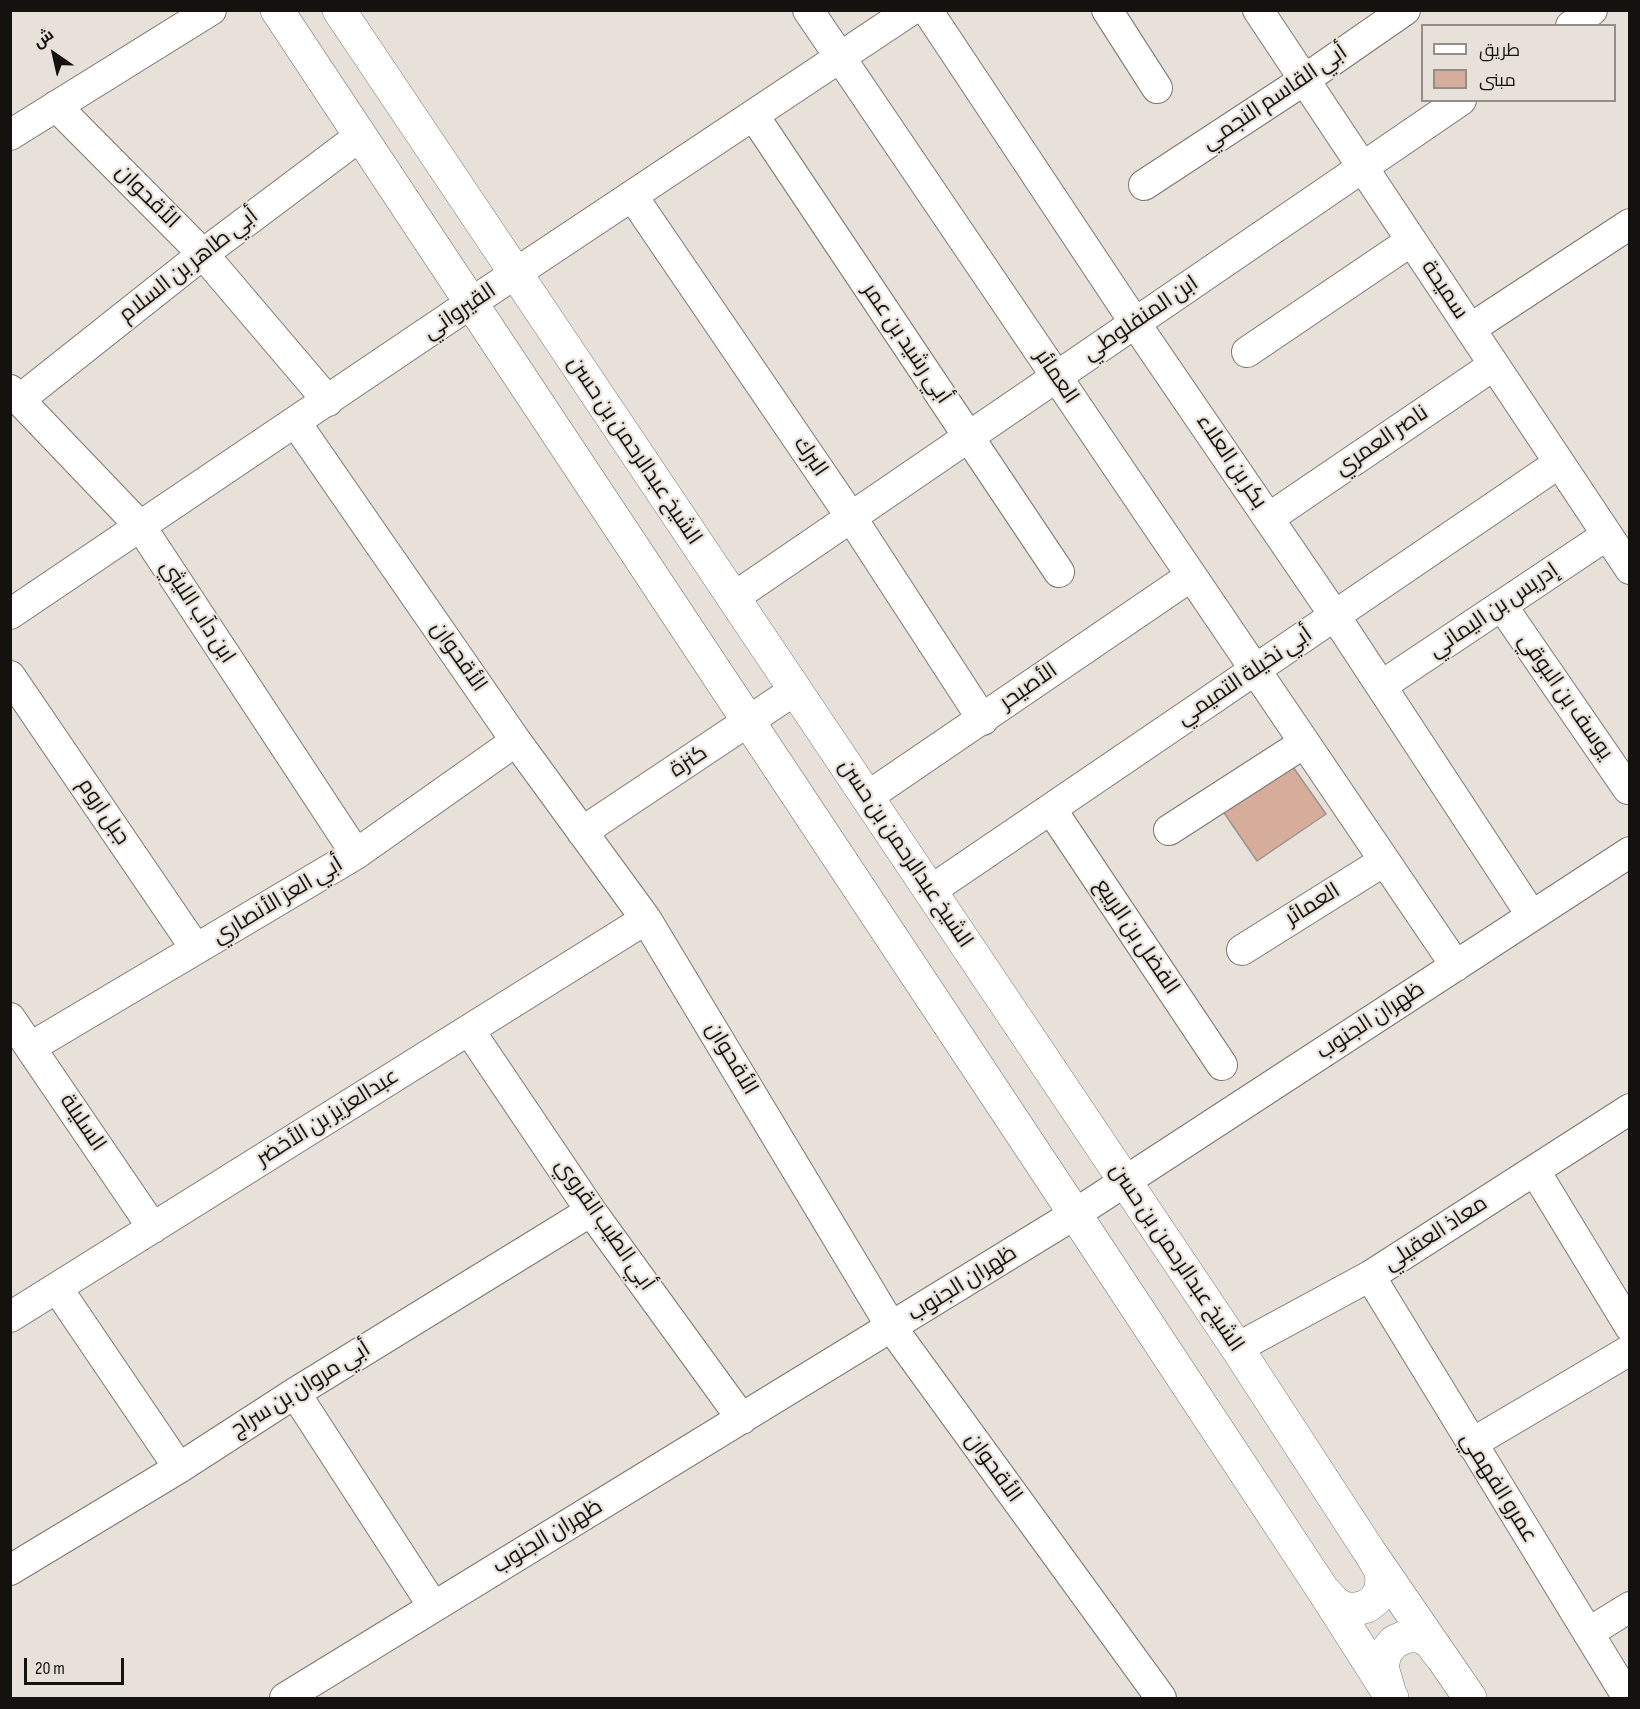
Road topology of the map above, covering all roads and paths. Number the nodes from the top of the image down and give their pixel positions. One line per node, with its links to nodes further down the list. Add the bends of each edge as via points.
1 (210, 10): 16 (street)
2 (277, 10): 19 (street)
3 (339, 10): 26 (street, الشيخ عبدالرحمن بن حسن)
4 (808, 10): 12 (street, العمائر)
5 (911, 10): 12 (street, القيرواني)
6 (927, 10): 28 (street, بكر بن العلاء)
7 (1107, 10): 14 (street)
8 (1258, 10): 13 (street, سميحة)
9 (1405, 10): 13 (street, أبي القاسم النجمي)
10 (1593, 10): 11 (street)
11 (1573, 24)
12 (840, 58): 17 (street, القيرواني); 32 (street, العمائر)
13 (1304, 80): 20 (street, سميحة); 21 (street, أبي القاسم النجمي)
14 (1157, 88)
15 (1458, 102): 20 (street, ابن المنفلوطي)
16 (57, 106): 18 (street); 25 (street, الأقحوان)
17 (754, 116): 22 (street, القيرواني); 36 (street, أبي رشيد بن عمر)
18 (10, 135)
19 (360, 136): 25 (street, أبي طاهر بن السلام); 27 (street)
20 (1362, 168): 24 (street, سميحة); 28 (street, ابن المنفلوطي)
21 (1144, 185)
22 (633, 197): 26 (street, القيرواني); 38 (street, البرك)
23 (1629, 224): 29 (street)
24 (1411, 241): 29 (street, سميحة); 30 (street)
25 (203, 254): 33 (street, أبي طاهر بن السلام); 34 (street, الأقحوان)
26 (516, 275): 27 (street, القيرواني); 45 (street, الشيخ عبدالرحمن بن حسن)
27 (471, 303): 34 (street, القيرواني); 54 (street)
28 (1135, 323): 32 (street, ابن المنفلوطي); 39 (street, بكر بن العلاء)
29 (1470, 329): 31 (street, سميحة)
30 (1247, 352)
31 (1494, 365): 37 (street, سميحة); 39 (street, ناصر العمري)
32 (1056, 377): 36 (street, ابن المنفلوطي); 44 (street, العمائر)
33 (15, 395): 40 (street, ابن دآب الليثي)
34 (328, 401): 35 (street, القيرواني)
35 (296, 423): 40 (street, القيرواني); 55 (street, الأقحوان)
36 (968, 437): 38 (street, ابن المنفلوطي); 43 (street, أبي رشيد بن عمر)
37 (1559, 463): 41 (street, سميحة); 48 (street, أبي نخيلة التميمي)
38 (851, 517): 45 (street, ابن المنفلوطي); 53 (street, البرك)
39 (1269, 518): 48 (street, بكر بن العلاء)
40 (141, 527): 47 (street, القيرواني); 63 (street, ابن دآب الليثي)
41 (1607, 535): 42 (street, سميحة); 46 (street, إدريس بن اليماني)
42 (1629, 569)
43 (1059, 572)
44 (1191, 576): 49 (street, العمائر); 53 (street, الأصيحر)
45 (733, 598): 52 (street, الشيخ عبدالرحمن بن حسن)
46 (1502, 606): 51 (street, إدريس بن اليماني); 57 (street, يوسف بن البوقي)
47 (10, 614)
48 (1335, 616): 49 (street, أبي نخيلة التميمي); 51 (street, بكر بن العلاء)
49 (1255, 670): 56 (street, العمائر); 59 (street, أبي نخيلة التميمي)
50 (10, 676): 68 (street, جبل اروم)
51 (1381, 686): 66 (street, بكر بن العلاء)
52 (795, 690): 54 (street, كنزة); 58 (street, الشيخ عبدالرحمن بن حسن)
53 (983, 720): 58 (street, الأصيحر)
54 (749, 722): 61 (street, كنزة); 79 (street)
55 (516, 741): 61 (street, الأقحوان); 63 (street, أبي العز الأنصاري)
56 (1304, 743): 60 (street); 64 (street, العمائر)
57 (1628, 789)
58 (867, 797): 65 (street, الشيخ عبدالرحمن بن حسن)
59 (1051, 809): 65 (street, أبي نخيلة التميمي); 74 (street, الفضل بن الربيع)
60 (1169, 830)
61 (582, 832): 67 (street, الأقحوان)
62 (1629, 852): 66 (street, ظهران الجنوب)
63 (356, 854): 68 (street, أبي العز الأنصاري)
64 (1384, 861): 69 (street, العمائر); 70 (street, العمائر)
65 (930, 891): 77 (street, الشيخ عبدالرحمن بن حسن)
66 (1532, 916): 70 (street, ظهران الجنوب)
67 (646, 919): 72 (street, عبدالعزيز بن الأخضر); 85 (street, الأقحوان)
68 (196, 949): 73 (street, أبي العز الأنصاري)
69 (1242, 950)
70 (1456, 966): 77 (street, ظهران الجنوب)
71 (10, 1018): 73 (street, السليلة)
72 (470, 1030): 78 (street, أبي الطيب القروي); 80 (street, عبدالعزيز بن الأخضر)
73 (31, 1047): 80 (street, السليلة)
74 (1222, 1065)
75 (1629, 1109): 76 (street, معاذ العقيلي)
76 (1535, 1171): 81 (street, معاذ العقيلي); 84 (street)
77 (1125, 1182): 79 (street, ظهران الجنوب); 86 (street, الشيخ عبدالرحمن بن حسن)
78 (591, 1210): 88 (street, أبي مروان بن سراج); 89 (street, أبي الطيب القروي)
79 (1075, 1214): 85 (street, ظهران الجنوب); 94 (street)
80 (153, 1228): 82 (street, عبدالعزيز بن الأخضر)
81 (1370, 1276): 86 (street, معاذ العقيلي); 90 (street, عمرو الفهمي)
82 (57, 1288): 83 (street, عبدالعزيز بن الأخضر); 91 (street)
83 (10, 1317)
84 (1629, 1326)
85 (892, 1328): 89 (street, ظهران الجنوب); 101 (street, الأقحوان)
86 (1237, 1348): 92 (street, الشيخ عبدالرحمن بن حسن)
87 (1629, 1350): 90 (street)
88 (295, 1393): 91 (street, أبي مروان بن سراج); 95 (street)
89 (741, 1419): 95 (street, ظهران الجنوب)
90 (1471, 1444): 97 (street, عمرو الفهمي)
91 (179, 1468): 93 (street, أبي مروان بن سراج)
92 (1369, 1551): 94 (street, via 1382,1580 1375,1600 1357,1609 1346,1609); 98 (street, الشيخ عبدالرحمن بن حسن)
93 (10, 1570)
94 (1321, 1587): 99 (street)
95 (433, 1606): 100 (street, ظهران الجنوب)
96 (1629, 1607): 97 (street)
97 (1588, 1633): 103 (street, عمرو الفهمي)
98 (1447, 1664): 99 (street, via 1421,1636 1407,1636 1394,1642 1385,1653 1382,1667); 102 (street, الشيخ عبدالرحمن بن حسن)
99 (1391, 1697)
100 (285, 1698)
101 (1161, 1698)
102 (1470, 1698)
103 (1628, 1698)

